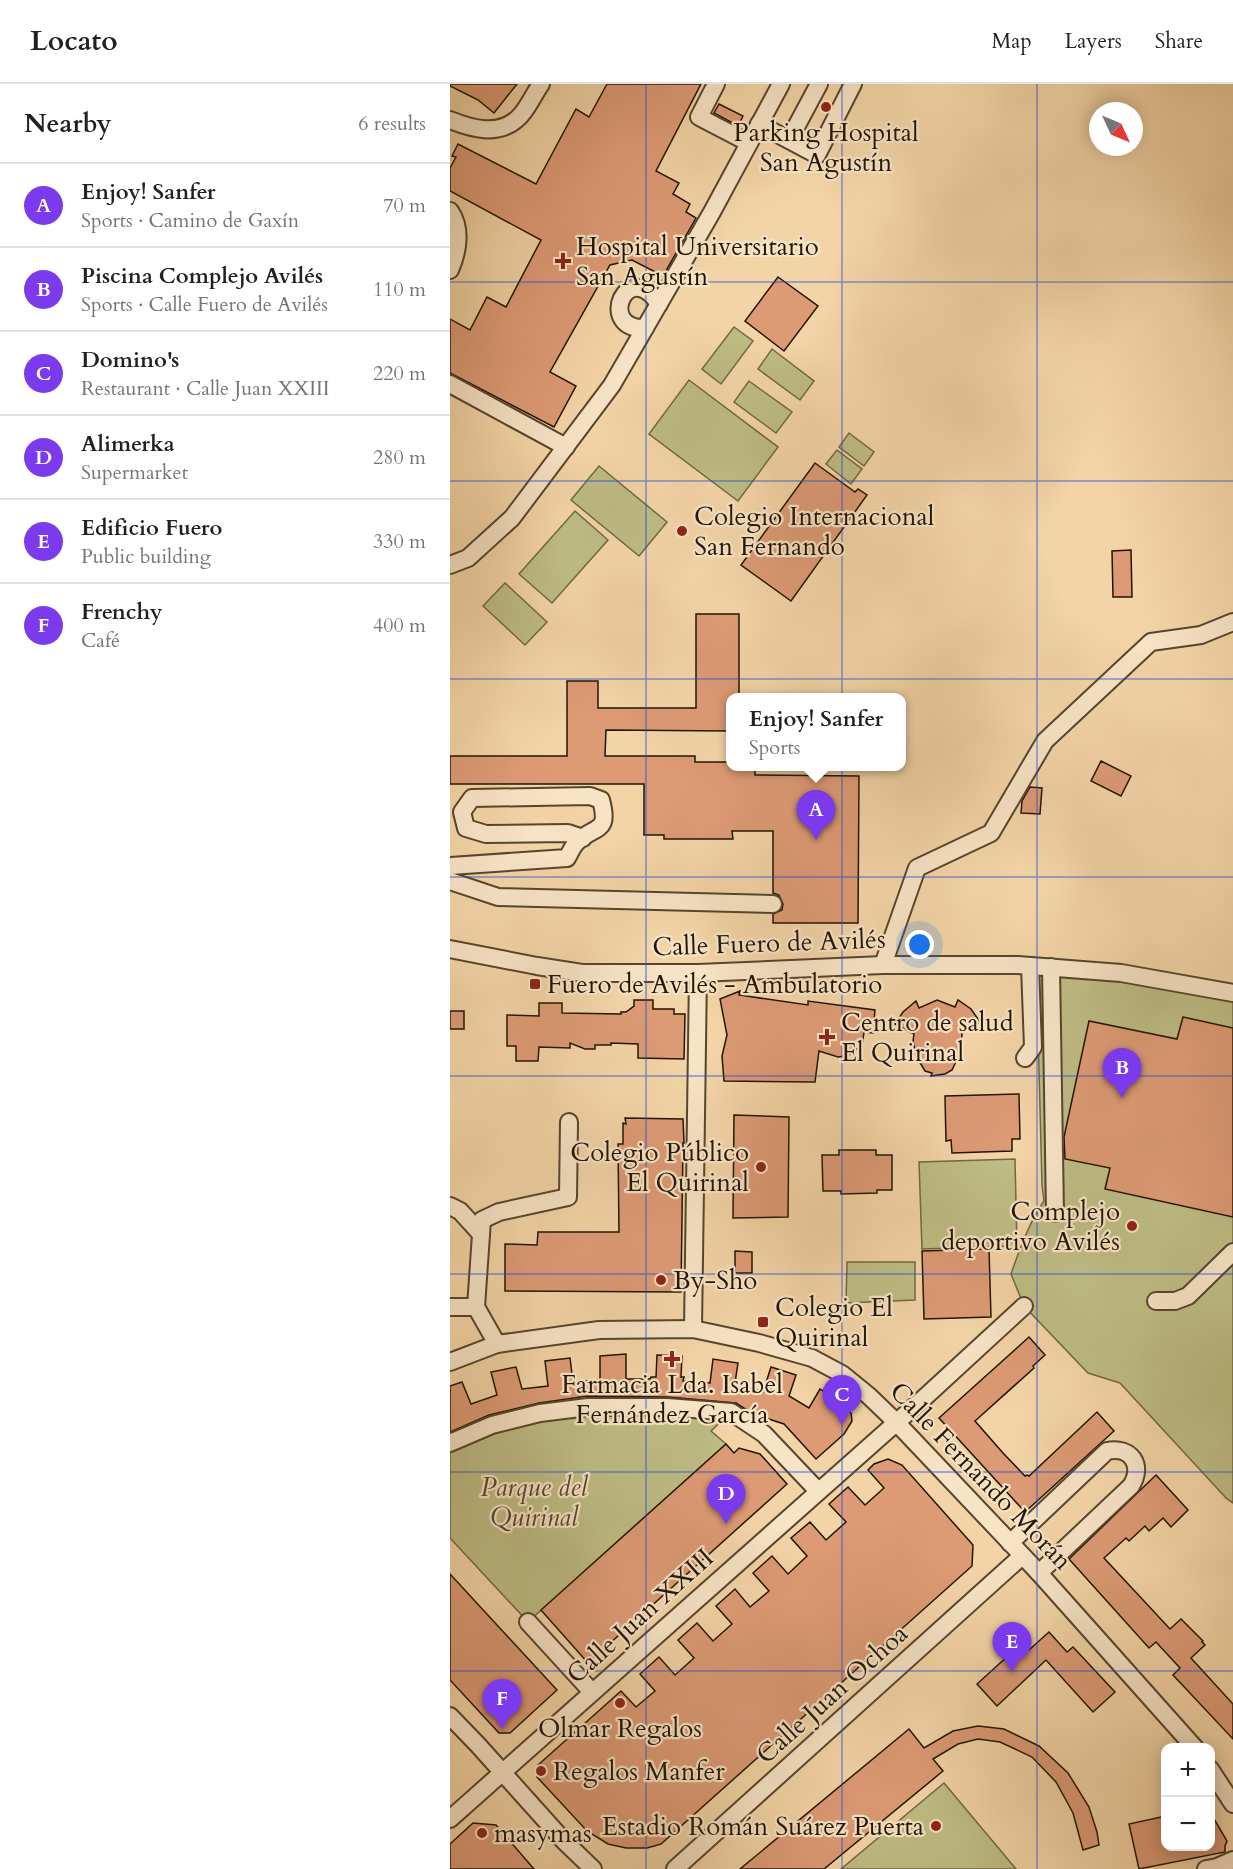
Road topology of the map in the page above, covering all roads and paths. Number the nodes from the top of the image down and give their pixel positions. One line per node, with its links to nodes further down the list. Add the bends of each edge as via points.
1 (541, 84): 7 (street, via 518,118 503,129)
2 (716, 84): 9 (street, via 699,117)
3 (781, 84): 6 (street)
4 (819, 84): 8 (street)
5 (853, 84): 8 (street, via 816,155)
6 (759, 124): 8 (street); 9 (street)
7 (452, 125)
8 (789, 140)
9 (749, 143): 12 (street)
10 (450, 211): 11 (street, via 458,236)
11 (450, 270)
12 (659, 304): 13 (street); 13 (street, via 648,291 639,289 626,291 621,297 623,320 633,327)
13 (645, 328): 15 (street, via 612,385)
14 (450, 384): 15 (street)
15 (566, 447): 16 (street, via 512,518 468,558)
16 (450, 565)
17 (1233, 622): 25 (street, via 1201,635 1151,642 1045,741 991,833 917,868)
18 (550, 833): 19 (street); 19 (street, via 486,834 466,828 462,812 472,798 590,796 601,800 605,815 600,828); 20 (street)
19 (583, 838): 20 (street, via 567,858)
20 (558, 859): 21 (street)
21 (450, 866)
22 (450, 880): 23 (street, via 498,897)
23 (773, 904)
24 (450, 949): 28 (street, Calle Fuero de Avilés, via 582,973)
25 (883, 965): 26 (street, Calle Fuero de Avilés); 28 (street, Calle Fuero de Avilés)
26 (1030, 966): 27 (street, Calle Fuero de Avilés); 30 (street, via 1033,1047)
27 (1051, 968): 29 (street, Calle Fuero de Avilés, via 1121,973); 33 (street)
28 (698, 973): 40 (street)
29 (1233, 993)
30 (1025, 1058)
31 (569, 1122): 34 (street, via 568,1197 499,1212 482,1220)
32 (450, 1206): 34 (street)
33 (1055, 1213)
34 (481, 1234): 39 (street)
35 (1233, 1252): 36 (street, via 1188,1296)
36 (1156, 1301)
37 (1024, 1306): 43 (street, Calle Juan XXIII)
38 (450, 1307): 39 (street)
39 (476, 1307): 41 (street)
40 (693, 1329): 41 (street, Calle Fernando Morán, via 599,1330); 43 (street, Calle Fernando Morán, via 812,1358 842,1374)
41 (497, 1344): 42 (street, Calle Fernando Morán)
42 (450, 1362)
43 (896, 1422): 45 (street, Calle Juan XXIII); 46 (street, Calle Fernando Morán)
44 (450, 1443): 45 (street, via 492,1425 588,1407 731,1412 764,1434)
45 (818, 1491): 50 (street, Calle Juan XXIII)
46 (1010, 1543): 47 (street, Calle Fernando Morán); 48 (street, via 1100,1456 1115,1450 1130,1456 1137,1471 1131,1486)
47 (1022, 1556): 48 (street, Calle Fernando Morán); 59 (street, Calle Juan Ochoa)
48 (1039, 1573): 52 (street, Calle Fernando Morán)
49 (528, 1622): 50 (street)
50 (592, 1692): 53 (street, Calle Juan XXIII)
51 (450, 1716): 53 (street)
52 (1191, 1743)
53 (502, 1773): 56 (street, Calle Juan XXIII); 58 (street)
54 (1215, 1777): 55 (street)
55 (1233, 1804)
56 (450, 1819)
57 (1233, 1860): 60 (street)
58 (593, 1869)
59 (676, 1869)
60 (1206, 1869)

